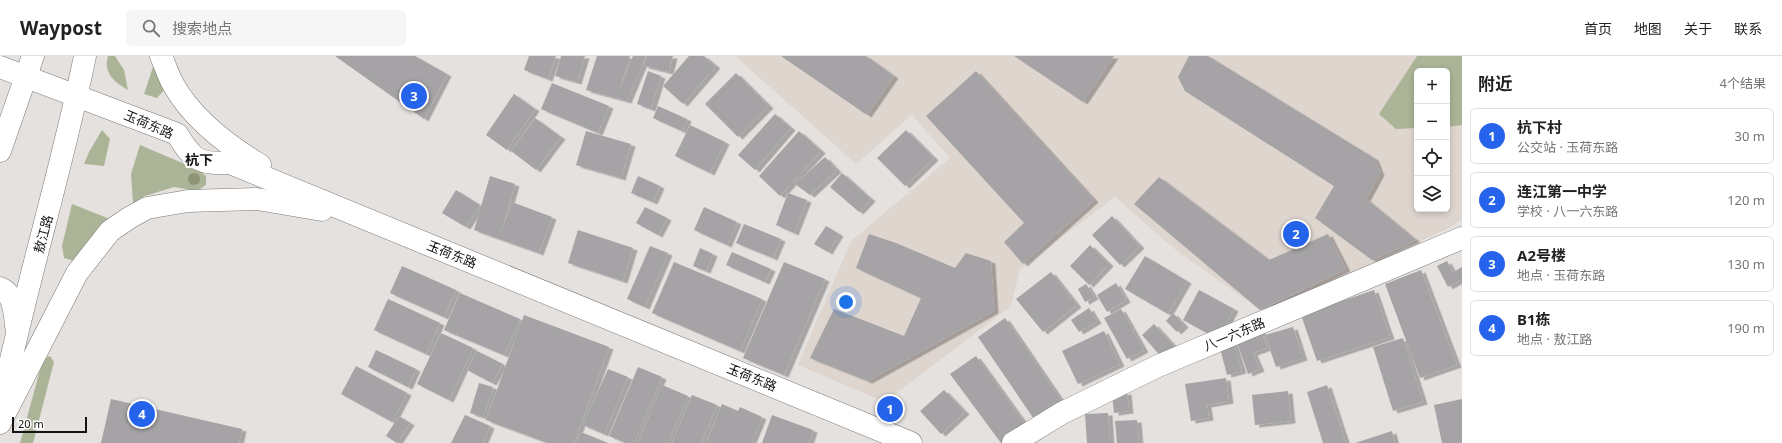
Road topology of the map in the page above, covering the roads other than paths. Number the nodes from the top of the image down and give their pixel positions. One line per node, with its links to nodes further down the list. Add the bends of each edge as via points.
1 (33, 56): 5 (main road)
2 (84, 56): 6 (main road, 敖江路)
3 (161, 56): 7 (main road, via 173,84)
4 (0, 66): 5 (main road, 玉荷东路)
5 (26, 76): 6 (main road, 玉荷东路); 9 (main road)
6 (77, 95): 8 (main road, 玉荷东路); 13 (main road, 敖江路)
7 (200, 118): 8 (main road); 10 (main road, via 218,136 283,179)
8 (177, 134): 10 (main road, 玉荷东路, via 190,154 208,164 230,163)
9 (0, 150)
10 (365, 218): 15 (main road, via 257,199 188,201 146,208 110,231 77,273); 16 (main road, 玉荷东路)
11 (1462, 238): 17 (main road, 八一六东路, via 1158,366 1062,413)
12 (0, 288): 13 (main road, via 15,307)
13 (16, 332): 14 (main road, 敖江路)
14 (0, 411)
15 (0, 423)
16 (911, 443)
17 (1013, 443)

